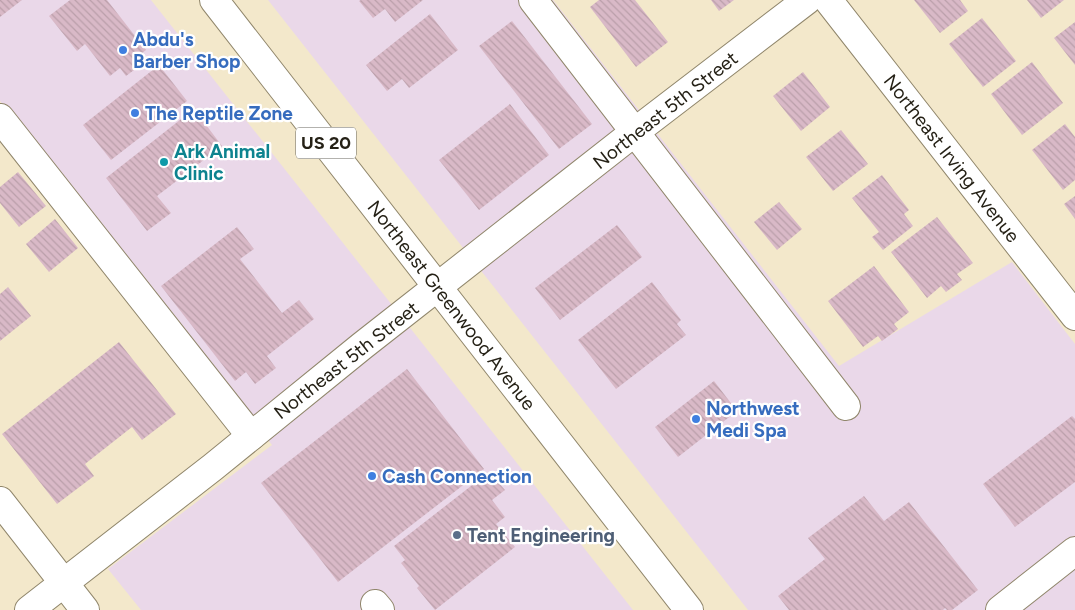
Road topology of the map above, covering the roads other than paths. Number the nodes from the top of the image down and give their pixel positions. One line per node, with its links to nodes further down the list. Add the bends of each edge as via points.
1 (214, 0): 7 (street, Northeast Greenwood Avenue / US 20)
2 (533, 0): 6 (street)
3 (807, 0): 6 (street, Northeast 5th Street)
4 (828, 0): 8 (street, Northeast Irving Avenue)
5 (0, 118): 10 (street)
6 (636, 131): 7 (street, Northeast 5th Street); 9 (street)
7 (438, 287): 10 (street, Northeast 5th Street); 16 (street, Northeast Greenwood Avenue / US 20)
8 (1075, 316)
9 (846, 406)
10 (251, 436): 13 (street, Northeast 5th Street)
11 (0, 501): 13 (street)
12 (1075, 551): 17 (street)
13 (64, 583): 14 (street, Northeast 5th Street); 15 (street)
14 (29, 610)
15 (85, 610)
16 (689, 610)
17 (1000, 610)

